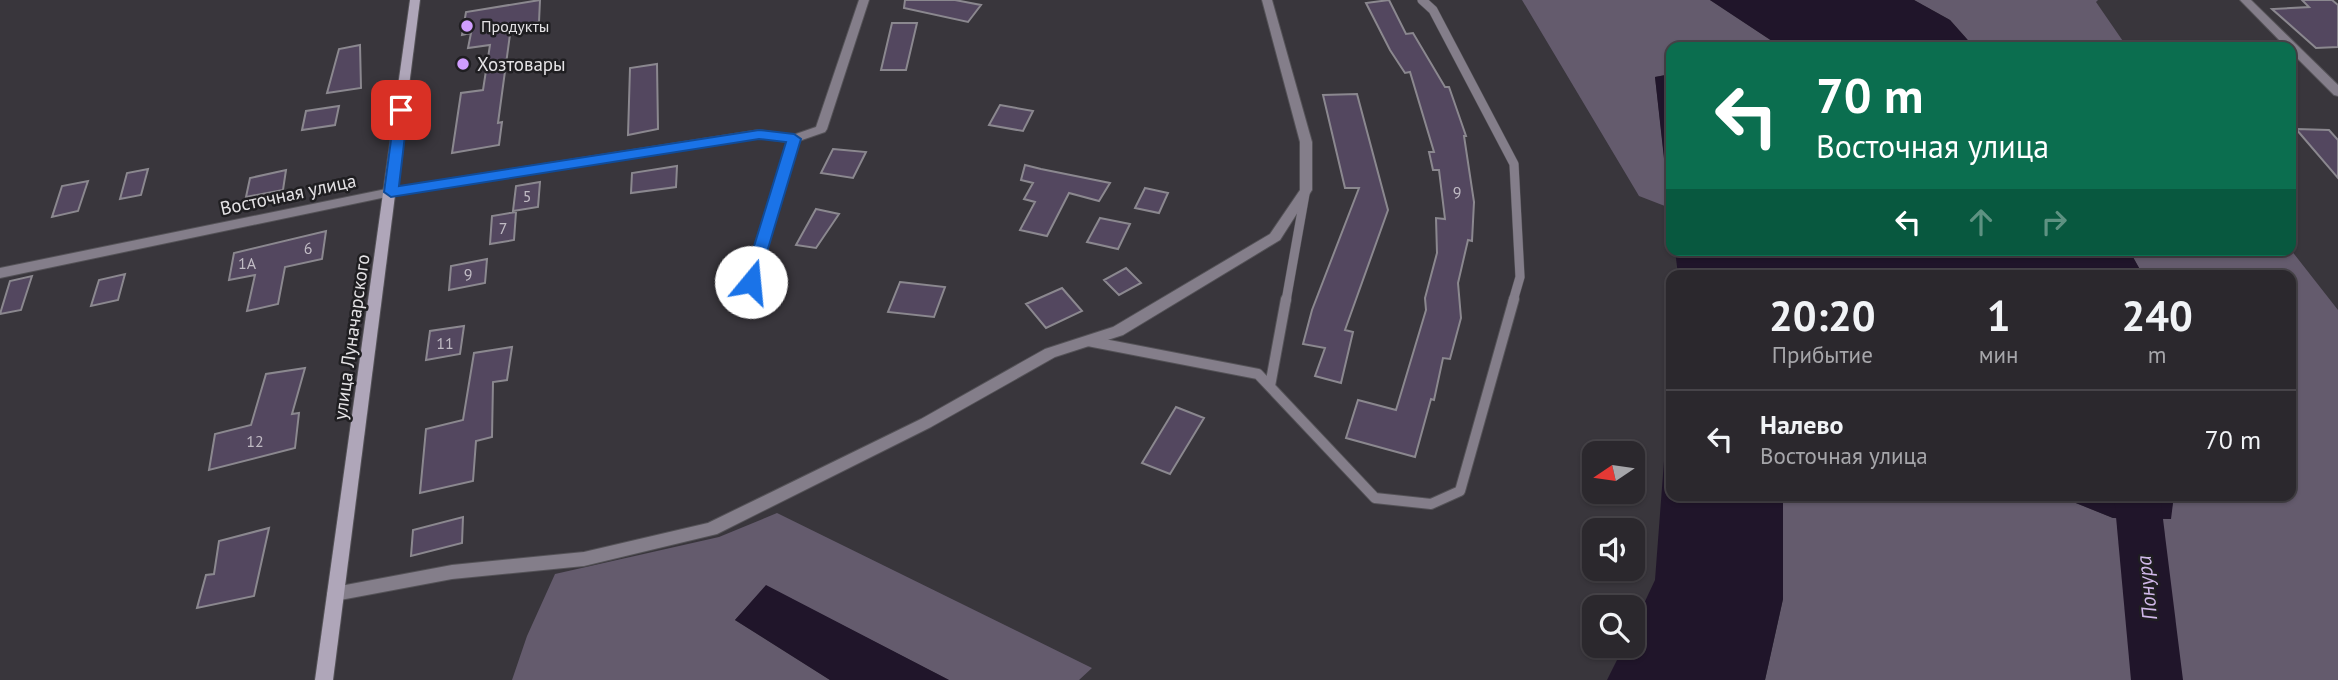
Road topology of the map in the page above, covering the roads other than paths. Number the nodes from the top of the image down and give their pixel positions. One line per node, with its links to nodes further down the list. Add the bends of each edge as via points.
1 (415, 0): 11 (main road, улица Луначарского)
2 (864, 0): 9 (street, via 821,129)
3 (1267, 0): 10 (street, via 1306,142)
4 (1422, 0): 15 (lane, via 1433,10 1514,164 1520,277 1460,491 1431,504 1375,498)
5 (2245, 0): 6 (street)
6 (2287, 42)
7 (2296, 50): 8 (street)
8 (2338, 92)
9 (794, 139): 11 (street, Восточная улица, via 759,134); 13 (street)
10 (1306, 190): 14 (street, via 1275,237 1118,331); 15 (lane)
11 (391, 192): 12 (street, Восточная улица); 16 (main road, улица Луначарского)
12 (0, 273)
13 (751, 282)
14 (1088, 341): 15 (lane, via 1258,374); 16 (street, via 1050,353 926,423 711,529 584,559 452,572)
15 (1270, 386)
16 (335, 594): 17 (main road, улица Луначарского)
17 (324, 680)

